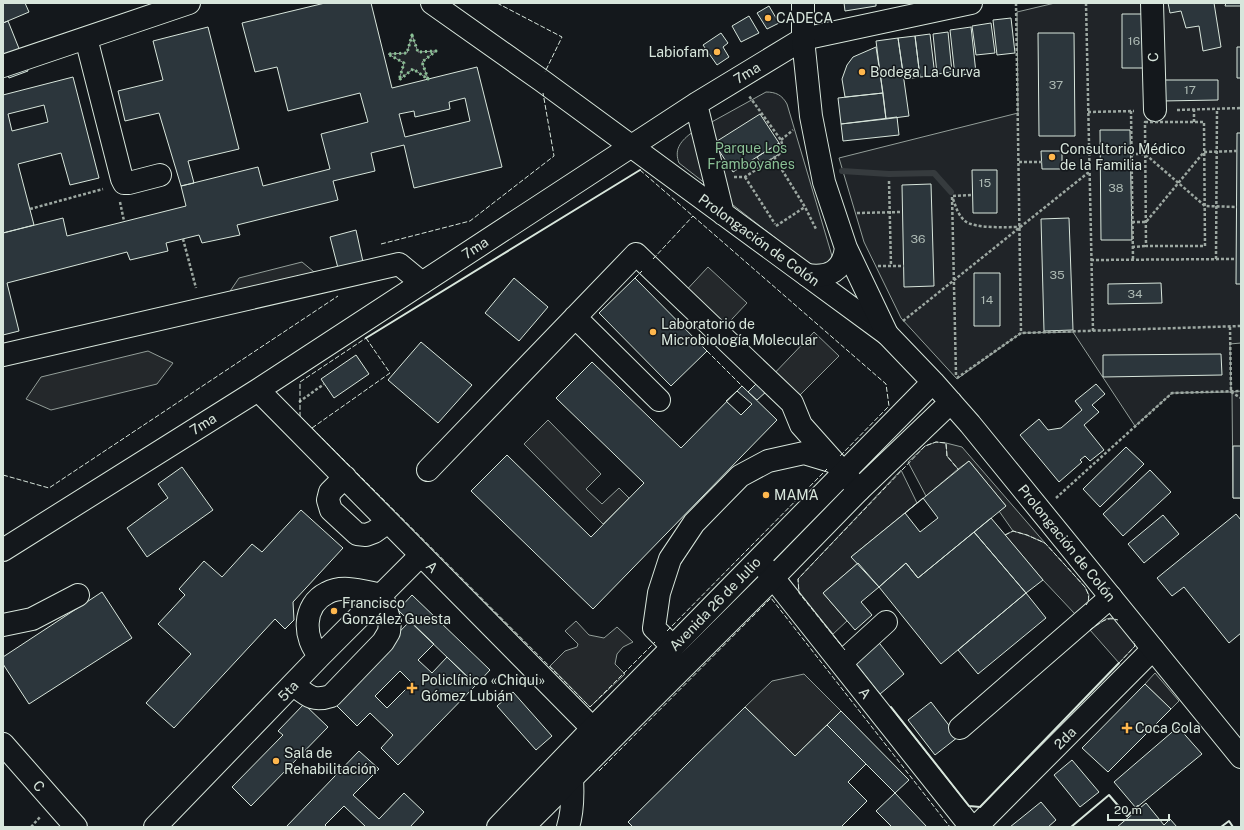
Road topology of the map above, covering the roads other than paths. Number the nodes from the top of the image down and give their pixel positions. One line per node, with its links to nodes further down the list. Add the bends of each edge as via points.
1 (189, 3): 6 (street)
2 (432, 3): 12 (street, Prolongación de Colón)
3 (803, 3): 8 (street, Prolongación de Colón)
4 (970, 3): 8 (street, 7ma)
5 (1152, 3): 11 (street, C)
6 (147, 9): 7 (street)
7 (86, 38): 9 (street); 13 (street, via 124,183)
8 (803, 39): 10 (street, 7ma); 15 (street, Prolongación de Colón, via 811,116 824,182)
9 (3, 66)
10 (696, 104): 12 (street, 7ma); 14 (street)
11 (1155, 110)
12 (631, 146): 14 (street, Prolongación de Colón); 17 (street, 7ma)
13 (160, 175)
14 (723, 214): 16 (street, Prolongación de Colón)
15 (846, 248): 16 (street, via 841,266 834,272); 19 (street, Prolongación de Colón)
16 (807, 275): 19 (street, Prolongación de Colón)
17 (422, 283): 20 (street, via 399,264); 22 (street, 7ma)
18 (575, 317): 23 (street); 27 (street, via 636,254 792,403 801,425); 28 (street)
19 (887, 334): 21 (street, Prolongación de Colón)
20 (3, 355)
21 (933, 382): 24 (street, Prolongación de Colón); 27 (street, Avenida 26 de Julio)
22 (258, 390): 29 (street, A); 32 (street, 7ma)
23 (659, 400)
24 (951, 402): 25 (street, Prolongación de Colón); 26 (street, Avenida 26 de Julio)
25 (970, 424): 26 (street, via 950,420 937,422); 38 (street, Prolongación de Colón)
26 (920, 432): 30 (street, Avenida 26 de Julio)
27 (839, 467): 30 (street); 34 (street, Avenida 26 de Julio); 41 (street, via 804,453 768,461 740,476 694,523 670,559 659,593 654,628)
28 (428, 470)
29 (345, 477): 31 (street, A); 31 (street, via 330,492 328,500 331,510 357,534 366,535 374,532)
30 (859, 490): 35 (street, Avenida 26 de Julio)
31 (388, 522): 33 (street, A)
32 (3, 550)
33 (421, 555): 37 (street, 5ta); 47 (street, A)
34 (759, 560): 35 (street, A); 41 (street, Avenida 26 de Julio)
35 (773, 578): 44 (street, A); 47 (street, Avenida 26 de Julio)
36 (78, 595): 40 (street, via 32,619)
37 (382, 595): 43 (street, 5ta); 43 (street, via 340,589 327,592 316,601 309,613 306,626 314,650); 45 (street, via 390,622 389,632 383,642 331,696 307,696)
38 (1111, 597): 42 (street, Prolongación de Colón); 46 (street)
39 (886, 622): 44 (street)
40 (3, 625)
41 (673, 647): 47 (street, Avenida 26 de Julio)
42 (1153, 649): 49 (street, Prolongación de Colón); 57 (street, 2da)
43 (320, 656): 45 (street, 5ta)
44 (841, 663): 56 (street, A)
45 (294, 685): 52 (street, 5ta)
46 (960, 728)
47 (600, 736): 50 (street, Avenida 26 de Julio); 53 (street, Avenida 26 de Julio)
48 (3, 744): 51 (street, C)
49 (1241, 757)
50 (572, 779): 54 (street, Avenida 26 de Julio); 55 (street, via 572,814)
51 (76, 827)
52 (155, 827)
53 (498, 827)
54 (523, 827)
55 (568, 827)
56 (971, 827)
57 (976, 827)

